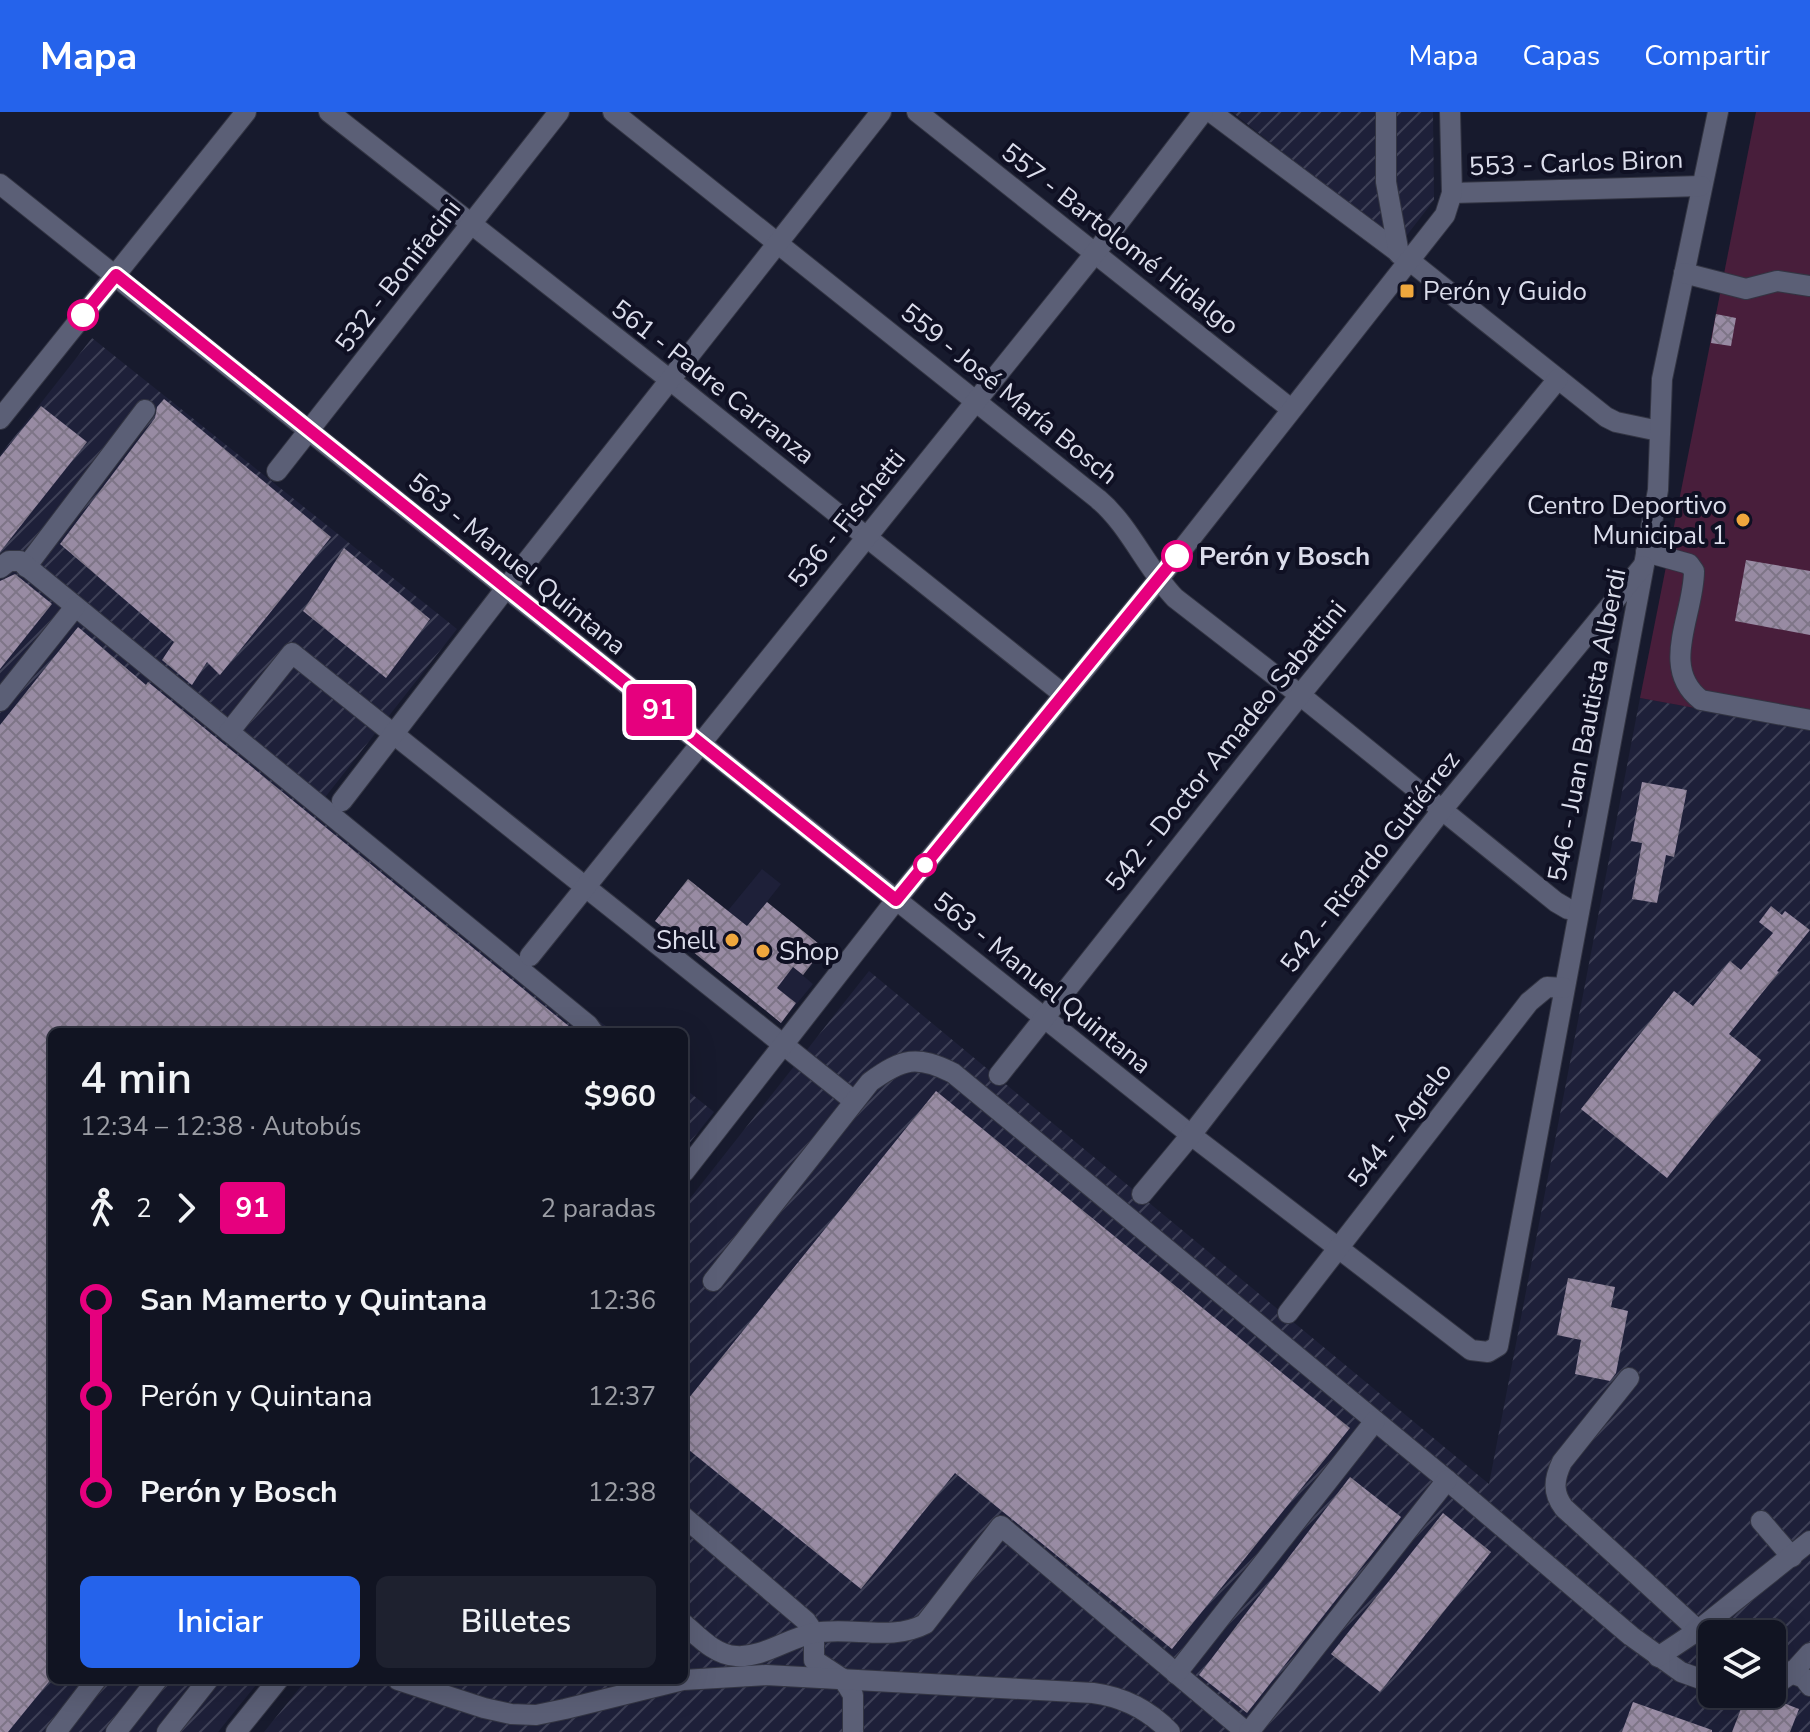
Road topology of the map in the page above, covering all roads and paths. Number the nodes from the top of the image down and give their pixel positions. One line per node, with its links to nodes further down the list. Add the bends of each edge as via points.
1 (246, 112): 20 (street)
2 (329, 112): 15 (street, 561 - Padre Carranza)
3 (559, 112): 15 (street, 532 - Bonifacini)
4 (613, 112): 16 (street, 559 - José María Bosch)
5 (881, 112): 16 (street)
6 (917, 112): 17 (street, 557 - Bartolomé Hidalgo)
7 (1203, 112): 17 (street, 536 - Fischetti)
8 (1211, 112): 18 (street)
9 (1386, 112): 18 (street, via 1386,182)
10 (1450, 112): 14 (street)
11 (1718, 112): 13 (street, 546 - Juan Bautista Alberdi)
12 (0, 184): 20 (street, 563 - Manuel Quintana)
13 (1701, 186): 14 (street, 553 - Carlos Biron); 19 (street, 546 - Juan Bautista Alberdi)
14 (1452, 193): 18 (street, via 1445,215)
15 (471, 225): 23 (street, 561 - Padre Carranza); 28 (street, 532 - Bonifacini)
16 (778, 244): 23 (street); 24 (street, 559 - José María Bosch)
17 (1096, 252): 24 (street, 536 - Fischetti); 25 (street, 557 - Bartolomé Hidalgo)
18 (1405, 258): 22 (street); 25 (street)
19 (1684, 273): 21 (street, via 1746,289 1777,281); 29 (street, 546 - Juan Bautista Alberdi, via 1662,379)
20 (116, 275): 27 (street); 28 (street, 563 - Manuel Quintana)
21 (1810, 286)
22 (1558, 379): 29 (street, via 1606,417); 39 (street, 542 - Doctor Amadeo Sabattini)
23 (670, 380): 31 (street, 561 - Padre Carranza); 36 (street)
24 (976, 400): 31 (street, 536 - Fischetti); 35 (street, 559 - José María Bosch, via 1107,506)
25 (1291, 409): 35 (street)
26 (145, 410): 33 (street)
27 (0, 419)
28 (309, 431): 30 (street, 532 - Bonifacini); 36 (street, 563 - Manuel Quintana)
29 (1659, 431): 32 (street, 546 - Juan Bautista Alberdi, via 1658,490)
30 (277, 471)
31 (865, 537): 38 (street, 561 - Padre Carranza); 44 (street, 536 - Fischetti)
32 (1645, 558): 41 (street, via 1689,564 1694,571 1680,659 1688,691 1701,700); 46 (street, 542 - Ricardo Gutiérrez); 49 (street, 546 - Juan Bautista Alberdi)
33 (26, 567): 34 (street, via 9,561); 37 (street)
34 (0, 568)
35 (1158, 580): 38 (street); 39 (street, 559 - José María Bosch)
36 (506, 588): 42 (street); 44 (street, 563 - Manuel Quintana)
37 (75, 607): 40 (street); 43 (street)
38 (1063, 694): 48 (street)
39 (1300, 695): 46 (street, 559 - José María Bosch); 52 (street, 542 - Doctor Amadeo Sabattini)
40 (0, 701)
41 (1810, 720)
42 (388, 730): 43 (street, via 292,653); 45 (street); 47 (street)
43 (229, 732): 53 (street)
44 (701, 744): 47 (street, 536 - Fischetti); 48 (street, 563 - Manuel Quintana)
45 (342, 801)
46 (1442, 810): 49 (street, 559 - José María Bosch, via 1556,902); 57 (street, 542 - Ricardo Gutiérrez)
47 (585, 888): 50 (street, 536 - Fischetti); 54 (street)
48 (896, 900): 52 (street, 563 - Manuel Quintana); 54 (street)
49 (1579, 911): 51 (street, 546 - Juan Bautista Alberdi)
50 (530, 956)
51 (1564, 988): 60 (street, 544 - Agrelo, via 1547,987 1529,1002); 63 (street, 546 - Juan Bautista Alberdi)
52 (1043, 1016): 55 (street, 542 - Doctor Amadeo Sabattini); 57 (street, 563 - Manuel Quintana)
53 (590, 1028)
54 (784, 1045): 56 (street); 58 (street)
55 (999, 1075)
56 (854, 1101): 61 (street); 65 (street, via 870,1082 909,1062 929,1061 953,1073)
57 (1191, 1135): 59 (street, 542 - Ricardo Gutiérrez); 60 (street, 563 - Manuel Quintana)
58 (688, 1167)
59 (1142, 1194)
60 (1338, 1246): 62 (street, 544 - Agrelo); 63 (street, 563 - Manuel Quintana, via 1471,1350 1488,1352)
61 (713, 1281)
62 (1288, 1313)
63 (1498, 1346)
64 (1629, 1378): 73 (street, via 1562,1462 1556,1475 1558,1499)
65 (1375, 1421): 66 (street); 80 (street)
66 (1447, 1480): 77 (street); 97 (street)
67 (688, 1520): 74 (street)
68 (1761, 1521): 70 (street)
69 (1810, 1541): 70 (street)
70 (1792, 1557): 71 (street)
71 (1723, 1620)
72 (688, 1627): 74 (street, via 717,1652 737,1656)
73 (1698, 1631)
74 (814, 1633): 80 (street, via 911,1631 925,1624 1001,1526); 82 (street, via 814,1660)
75 (1698, 1640): 77 (street)
76 (1810, 1653): 78 (street)
77 (1658, 1657): 81 (street)
78 (1786, 1668)
79 (1786, 1671): 90 (street)
80 (1176, 1674): 97 (street)
81 (1698, 1678)
82 (843, 1679): 83 (street, via 766,1675); 95 (street, via 853,1695); 96 (street, via 1112,1695)
83 (688, 1680)
84 (93, 1684): 91 (street)
85 (154, 1684): 92 (street)
86 (205, 1684): 93 (street)
87 (275, 1684): 94 (street)
88 (410, 1684): 89 (street, via 484,1708 536,1715)
89 (666, 1684)
90 (1810, 1686)
91 (56, 1732)
92 (116, 1732)
93 (167, 1732)
94 (236, 1732)
95 (853, 1732)
96 (1170, 1732)
97 (1248, 1732)

